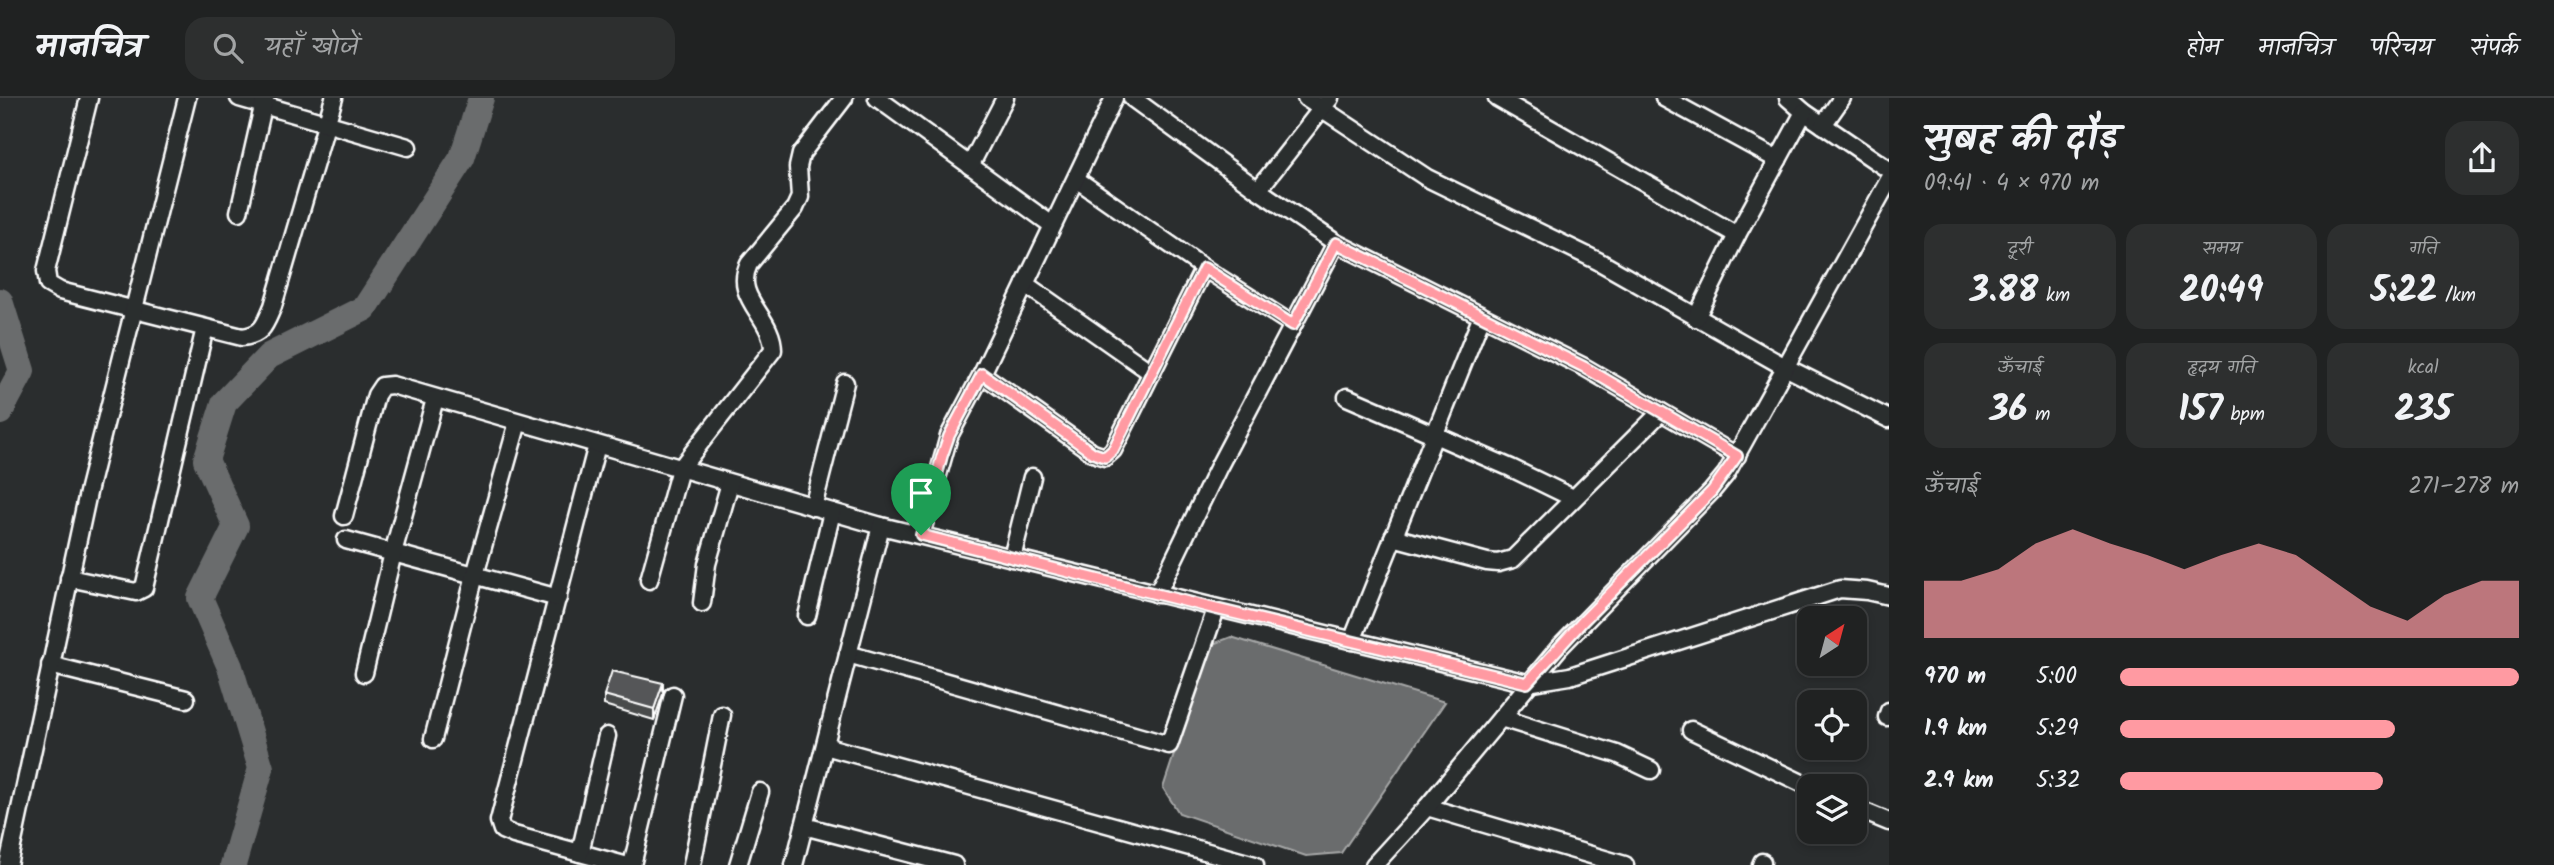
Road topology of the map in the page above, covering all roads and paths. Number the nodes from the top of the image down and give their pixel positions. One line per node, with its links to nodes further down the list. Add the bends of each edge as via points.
1 (89, 98): 33 (street, via 46,280 60,291)
2 (187, 98): 33 (street)
3 (239, 98): 15 (street)
4 (334, 98): 18 (street)
5 (844, 98): 50 (street, via 802,155 800,197 795,208 744,274 749,298 773,337 773,350)
6 (877, 98): 22 (street)
7 (1005, 98): 22 (street)
8 (1114, 98): 24 (street)
9 (1132, 98): 26 (street)
10 (1306, 98): 16 (street)
11 (1497, 98): 29 (street)
12 (1664, 98): 21 (street)
13 (1788, 98): 17 (street)
14 (1842, 98): 19 (street)
15 (265, 102): 18 (street); 27 (street)
16 (1326, 103): 26 (street); 35 (street, via 1427,178 1598,261)
17 (1804, 112): 19 (street); 21 (street)
18 (328, 124): 20 (street); 37 (street, via 273,306 261,330 242,337)
19 (1824, 125): 23 (street)
20 (408, 147)
21 (1778, 160): 29 (street)
22 (970, 166): 28 (street)
23 (1889, 170)
24 (1076, 179): 28 (street); 31 (street)
25 (1889, 180): 38 (street)
26 (1258, 190): 30 (street)
27 (239, 212)
28 (1052, 225): 32 (street)
29 (1737, 235): 35 (street)
30 (1336, 243): 34 (street); 36 (street)
31 (1204, 268): 36 (street); 39 (street)
32 (1025, 284): 39 (street); 40 (street)
33 (134, 309): 37 (street); 64 (street)
34 (1482, 316): 44 (street); 47 (street)
35 (1696, 318): 38 (street)
36 (1293, 325): 66 (street)
37 (205, 328): 64 (street, via 144,588 136,592)
38 (1785, 367): 45 (street); 49 (street)
39 (1152, 373): 40 (street, via 1113,450 1105,457)
40 (982, 374): 58 (street, via 942,456)
41 (845, 383): 54 (street)
42 (1347, 397): 47 (street)
43 (435, 399): 46 (street); 56 (street, via 382,386); 61 (street)
44 (1661, 411): 49 (street); 53 (street)
45 (1889, 419)
46 (518, 422): 48 (street); 63 (street)
47 (1433, 434): 53 (street); 59 (street)
48 (597, 445): 50 (street); 68 (street)
49 (1737, 456): 76 (street, via 1712,491)
50 (680, 469): 52 (street); 65 (street)
51 (1032, 477): 62 (street)
52 (730, 483): 54 (street); 69 (street, via 707,564)
53 (1573, 498): 59 (street, via 1506,562 1487,562)
54 (813, 507): 55 (street)
55 (832, 512): 57 (street); 71 (street)
56 (344, 516)
57 (881, 526): 58 (street); 73 (street)
58 (921, 535): 62 (street)
59 (1393, 537): 72 (street)
60 (346, 540): 61 (street)
61 (393, 553): 63 (street); 75 (street)
62 (1012, 558): 66 (street)
63 (475, 575): 68 (street); 83 (street)
64 (69, 578): 74 (street)
65 (649, 580)
66 (1157, 593): 70 (street)
67 (1889, 596): 76 (street, via 1840,589 1570,676)
68 (558, 598): 92 (street, via 499,825 514,835)
69 (702, 603)
70 (1216, 609): 72 (street); 73 (street, via 1169,745)
71 (807, 616)
72 (1352, 641): 76 (street)
73 (848, 654): 84 (street)
74 (50, 665): 78 (street); 93 (street)
75 (364, 673)
76 (1527, 683): 80 (street)
77 (673, 695): 95 (street)
78 (186, 699)
79 (722, 715): 96 (street)
80 (1501, 718): 85 (street, via 1617,754); 88 (street)
81 (1691, 730): 86 (street)
82 (607, 736): 92 (street)
83 (433, 739)
84 (825, 746): 91 (street); 100 (street)
85 (1651, 770)
86 (1797, 781)
87 (760, 792): 97 (street)
88 (1427, 807): 101 (street); 102 (street)
89 (1867, 813): 90 (street)
90 (1889, 822)
91 (804, 826): 98 (street); 99 (street)
92 (580, 853): 94 (street)
93 (8, 865)
94 (624, 865)
95 (632, 865)
96 (692, 865)
97 (738, 865)
98 (794, 865)
99 (954, 865)
100 (1255, 865)
101 (1374, 865)
102 (1625, 865)

